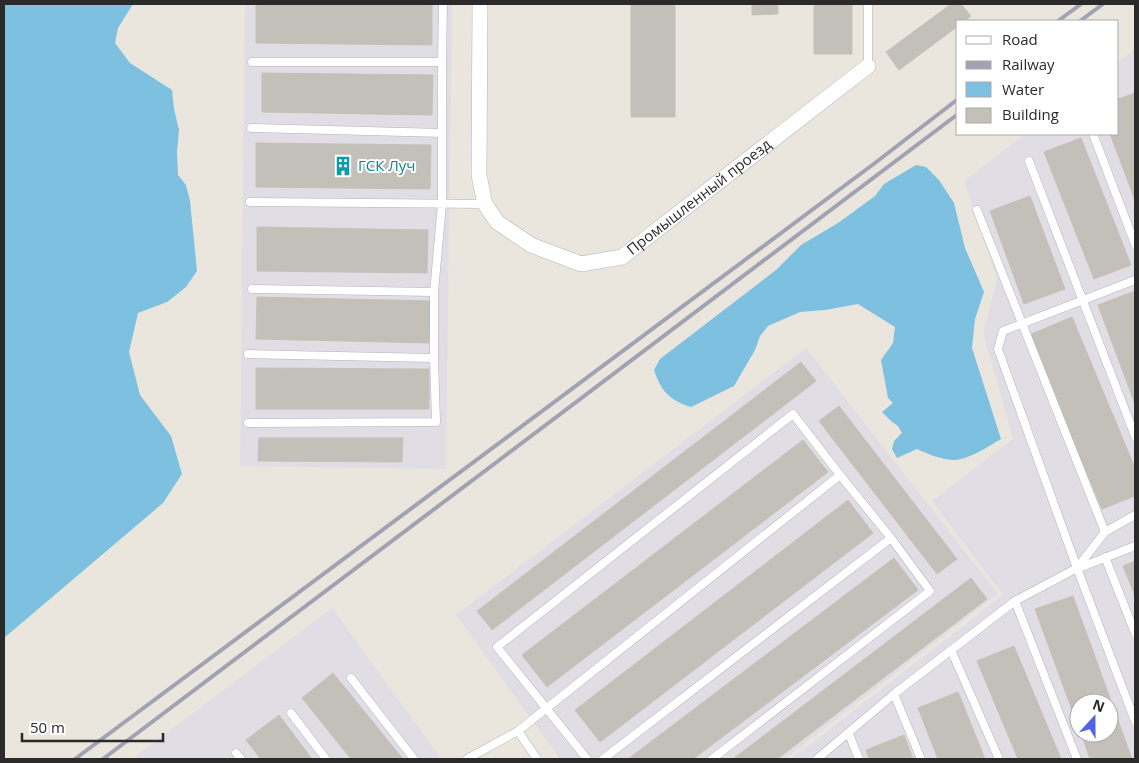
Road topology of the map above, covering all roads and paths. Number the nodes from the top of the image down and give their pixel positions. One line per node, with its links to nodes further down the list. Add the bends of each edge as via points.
1 (443, 4): 5 (lane)
2 (480, 4): 13 (street, Промышленный проезд, via 479,176)
3 (868, 4): 6 (lane, Промышленный проезд)
4 (252, 62): 5 (lane)
5 (442, 62): 8 (lane)
6 (868, 66): 13 (street, Промышленный проезд, via 622,257 581,264 531,245 496,222)
7 (251, 128): 8 (lane)
8 (442, 133): 12 (lane)
9 (1093, 135): 15 (lane)
10 (1029, 161): 19 (lane)
11 (250, 202): 12 (lane)
12 (442, 204): 13 (lane); 18 (lane)
13 (485, 204)
14 (978, 210): 20 (lane)
15 (1135, 244)
16 (1135, 280): 19 (lane)
17 (252, 289): 18 (lane)
18 (434, 292): 22 (lane)
19 (1083, 300): 20 (lane); 24 (lane)
20 (1023, 324): 27 (lane); 31 (lane, via 1003,331 998,349)
21 (248, 354): 22 (lane)
22 (434, 358): 23 (lane, via 436,422)
23 (248, 423)
24 (1135, 436)
25 (840, 475): 28 (lane); 37 (lane); 37 (lane, via 793,414 497,647)
26 (1135, 515): 27 (lane)
27 (1105, 532): 31 (lane)
28 (891, 538): 47 (lane); 48 (lane, via 930,591)
29 (1135, 546): 30 (lane)
30 (1105, 557): 31 (lane); 33 (lane)
31 (1077, 568): 32 (lane); 39 (lane)
32 (1015, 601): 34 (lane); 53 (lane)
33 (1135, 633)
34 (951, 650): 36 (lane); 52 (lane)
35 (351, 678): 43 (lane)
36 (894, 694): 41 (lane); 51 (lane)
37 (546, 709): 40 (lane); 46 (lane)
38 (291, 713): 42 (lane)
39 (1135, 721)
40 (518, 731): 44 (lane); 45 (lane)
41 (848, 734): 49 (lane); 50 (lane)
42 (326, 759)
43 (414, 759)
44 (467, 759)
45 (537, 759)
46 (587, 759)
47 (603, 759)
48 (712, 759)
49 (817, 759)
50 (859, 759)
51 (922, 759)
52 (999, 759)
53 (1077, 759)

